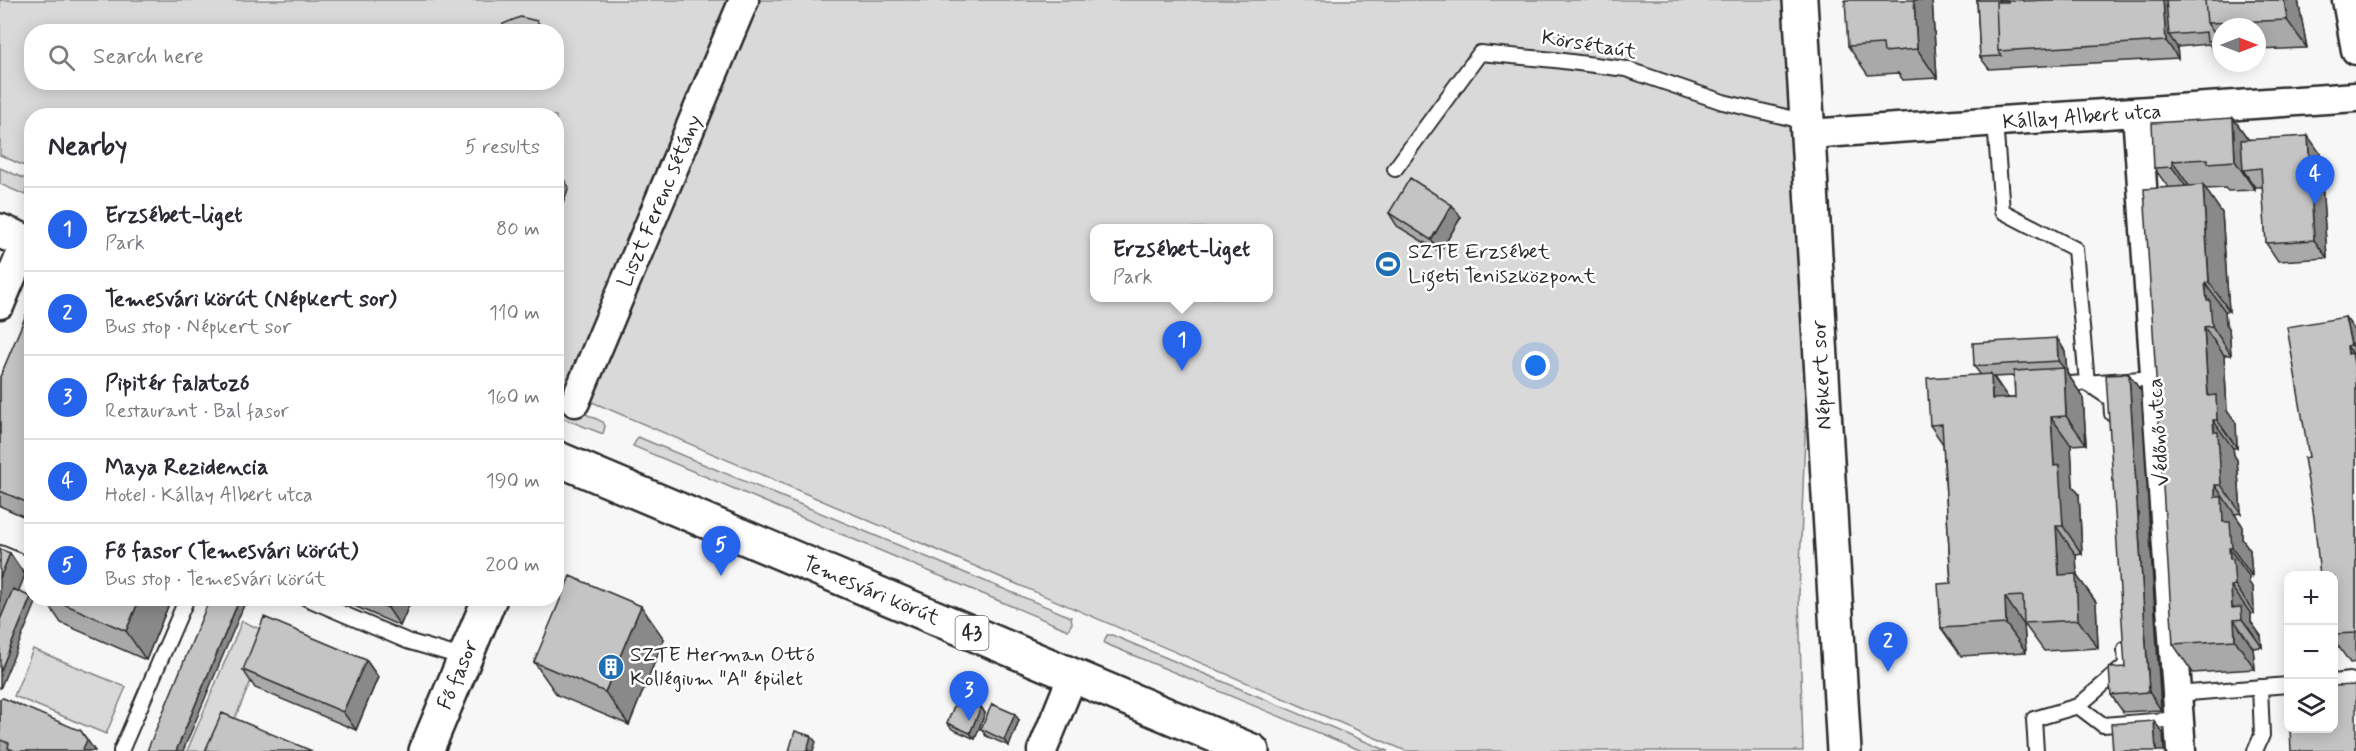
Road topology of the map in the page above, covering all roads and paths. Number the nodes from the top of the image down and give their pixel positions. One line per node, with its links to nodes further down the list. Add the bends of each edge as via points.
1 (744, 0): 15 (street, Liszt Ferenc sétány)
2 (1800, 0): 8 (street, Népkert sor)
3 (2347, 0): 4 (street)
4 (2356, 50)
5 (2356, 97): 6 (street, Kállay Albert utca)
6 (2137, 113): 7 (street, Kállay Albert utca); 12 (street, Védőnő utca)
7 (1995, 122): 8 (street, Kállay Albert utca); 13 (lane, via 2002,211 2075,249)
8 (1808, 128): 9 (lane, Körsétaút, via 1626,69 1480,53); 36 (street, Népkert sor)
9 (1395, 169)
10 (19, 239): 11 (street)
11 (0, 304)
12 (2156, 378): 13 (lane); 31 (street, Védőnő utca)
13 (2087, 383): 14 (lane); 16 (lane, via 2111,399)
14 (2045, 385)
15 (575, 402)
16 (2112, 423)
17 (564, 461): 25 (street, Temesvári körút / 43)
18 (0, 553): 19 (lane)
19 (24, 563)
20 (184, 606): 32 (lane)
21 (325, 606): 24 (lane, via 407,641)
22 (486, 606): 24 (street, Fő fasor)
23 (2124, 631): 30 (lane, via 2126,665)
24 (465, 658): 33 (street, Fő fasor)
25 (1073, 675): 34 (street); 35 (street, Temesvári körút / 43)
26 (2350, 680): 27 (lane)
27 (2338, 681)
28 (2284, 685): 29 (lane)
29 (2260, 687): 31 (lane); 39 (lane, via 2262,735)
30 (2078, 706): 31 (lane, via 2103,725); 37 (lane, via 2034,719)
31 (2178, 707): 38 (street, Védőnő utca)
32 (121, 751)
33 (426, 751)
34 (1042, 751)
35 (1252, 751)
36 (1844, 751)
37 (2036, 751)
38 (2181, 751)
39 (2255, 751)

